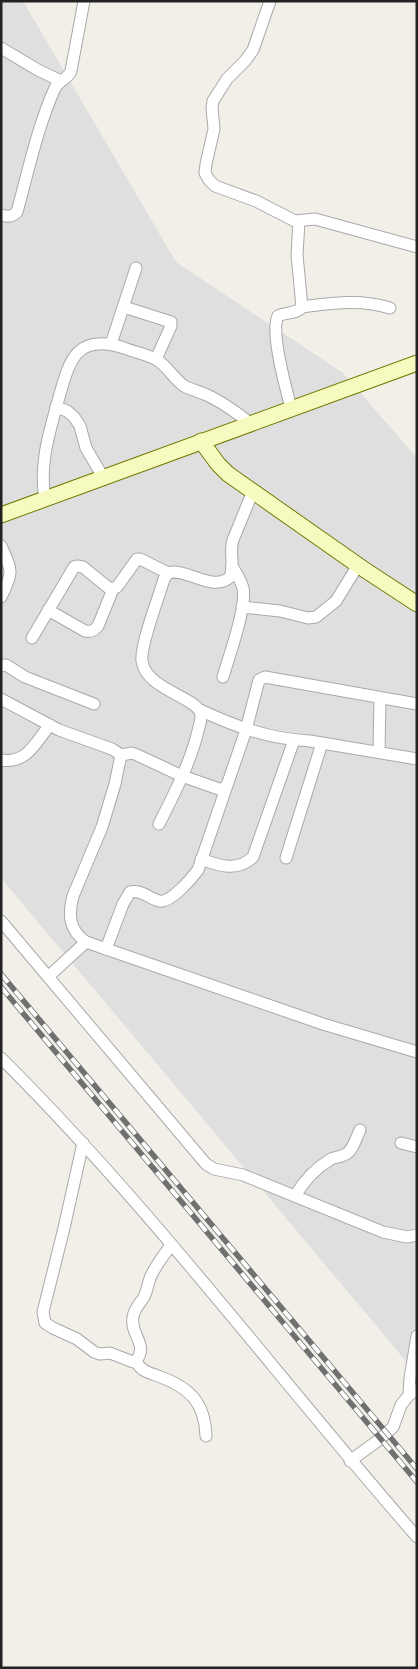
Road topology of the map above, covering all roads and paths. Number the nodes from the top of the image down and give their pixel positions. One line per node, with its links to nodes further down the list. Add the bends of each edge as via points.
1 (84, 1): 4 (street, via 71,71)
2 (270, 1): 6 (street, via 252,50 213,101 214,129 206,173 215,186)
3 (1, 48): 4 (street)
4 (61, 80): 5 (street, via 39,134 17,212 8,217)
5 (1, 215)
6 (299, 221): 7 (street, via 315,219); 10 (street, via 297,255)
7 (417, 247)
8 (136, 268): 9 (street)
9 (124, 307): 12 (street); 13 (street, via 171,322)
10 (302, 307): 11 (street, via 366,302); 16 (street, via 299,311 278,316 277,320 279,357)
11 (390, 308)
12 (111, 344): 13 (street); 15 (street, via 91,344 77,354 70,363)
13 (156, 359): 17 (street, via 186,387 211,397)
14 (417, 363): 16 (street)
15 (56, 407): 19 (street, via 74,417 86,448); 21 (street, via 42,471)
16 (292, 408): 17 (street)
17 (250, 423): 18 (street)
18 (201, 441): 19 (street); 20 (street, via 228,474)
19 (103, 477): 21 (street)
20 (253, 491): 24 (street); 25 (street, via 232,540)
21 (45, 499): 22 (street)
22 (1, 515)
23 (1, 546): 28 (street, via 11,572)
24 (358, 565): 29 (street); 30 (street, via 336,601 316,617)
25 (232, 566): 26 (street, via 230,577 219,582); 30 (street, via 243,587)
26 (168, 573): 27 (street, via 137,559 118,587); 39 (street, via 145,642 142,662 156,682)
27 (113, 589): 31 (street, via 77,566); 31 (street, via 94,631 85,631)
28 (1, 596)
29 (417, 604)
30 (242, 607): 34 (street)
31 (48, 610): 32 (street)
32 (32, 638)
33 (1, 666): 37 (street, via 6,665 26,678)
34 (223, 677)
35 (380, 698): 38 (street); 41 (street, via 265,677 259,680); 44 (street)
36 (1, 699): 40 (street)
37 (94, 704)
38 (417, 704)
39 (200, 710): 41 (street); 48 (street, via 195,740)
40 (50, 725): 45 (street); 47 (street, via 24,758)
41 (246, 730): 42 (street); 49 (street)
42 (294, 740): 43 (street); 52 (street, via 253,857 236,867)
43 (322, 743): 44 (street); 51 (street)
44 (379, 752): 46 (street)
45 (121, 755): 48 (street, via 132,753); 54 (street, via 102,827 72,896 70,922)
46 (417, 758)
47 (1, 760)
48 (182, 776): 49 (street, via 219,789); 50 (street)
49 (226, 786): 52 (street)
50 (160, 824)
51 (286, 858)
52 (201, 859): 55 (street, via 195,874 168,900 159,901 136,891 127,895)
53 (1, 921): 56 (street)
54 (86, 942): 55 (street); 56 (street)
55 (106, 949): 57 (street, via 323,1024)
56 (48, 976): 63 (street, via 206,1164)
57 (417, 1052)
58 (1, 1058): 61 (street)
59 (360, 1130): 63 (street, via 346,1154 329,1160 316,1170)
60 (401, 1142): 62 (street)
61 (83, 1143): 65 (street); 67 (street, via 43,1317 53,1328 77,1339 95,1353 110,1353)
62 (417, 1147)
63 (295, 1196): 64 (street, via 383,1232 407,1237)
64 (417, 1235)
65 (171, 1245): 67 (street, via 150,1277 147,1291 134,1311 134,1332 142,1348); 70 (street)
66 (417, 1336): 68 (street, via 410,1378)
67 (136, 1361): 69 (street, via 144,1372 181,1387 196,1400 205,1421)
68 (413, 1393): 70 (street, via 402,1405 393,1427)
69 (206, 1436)
70 (350, 1461): 71 (street)
71 (417, 1537)

